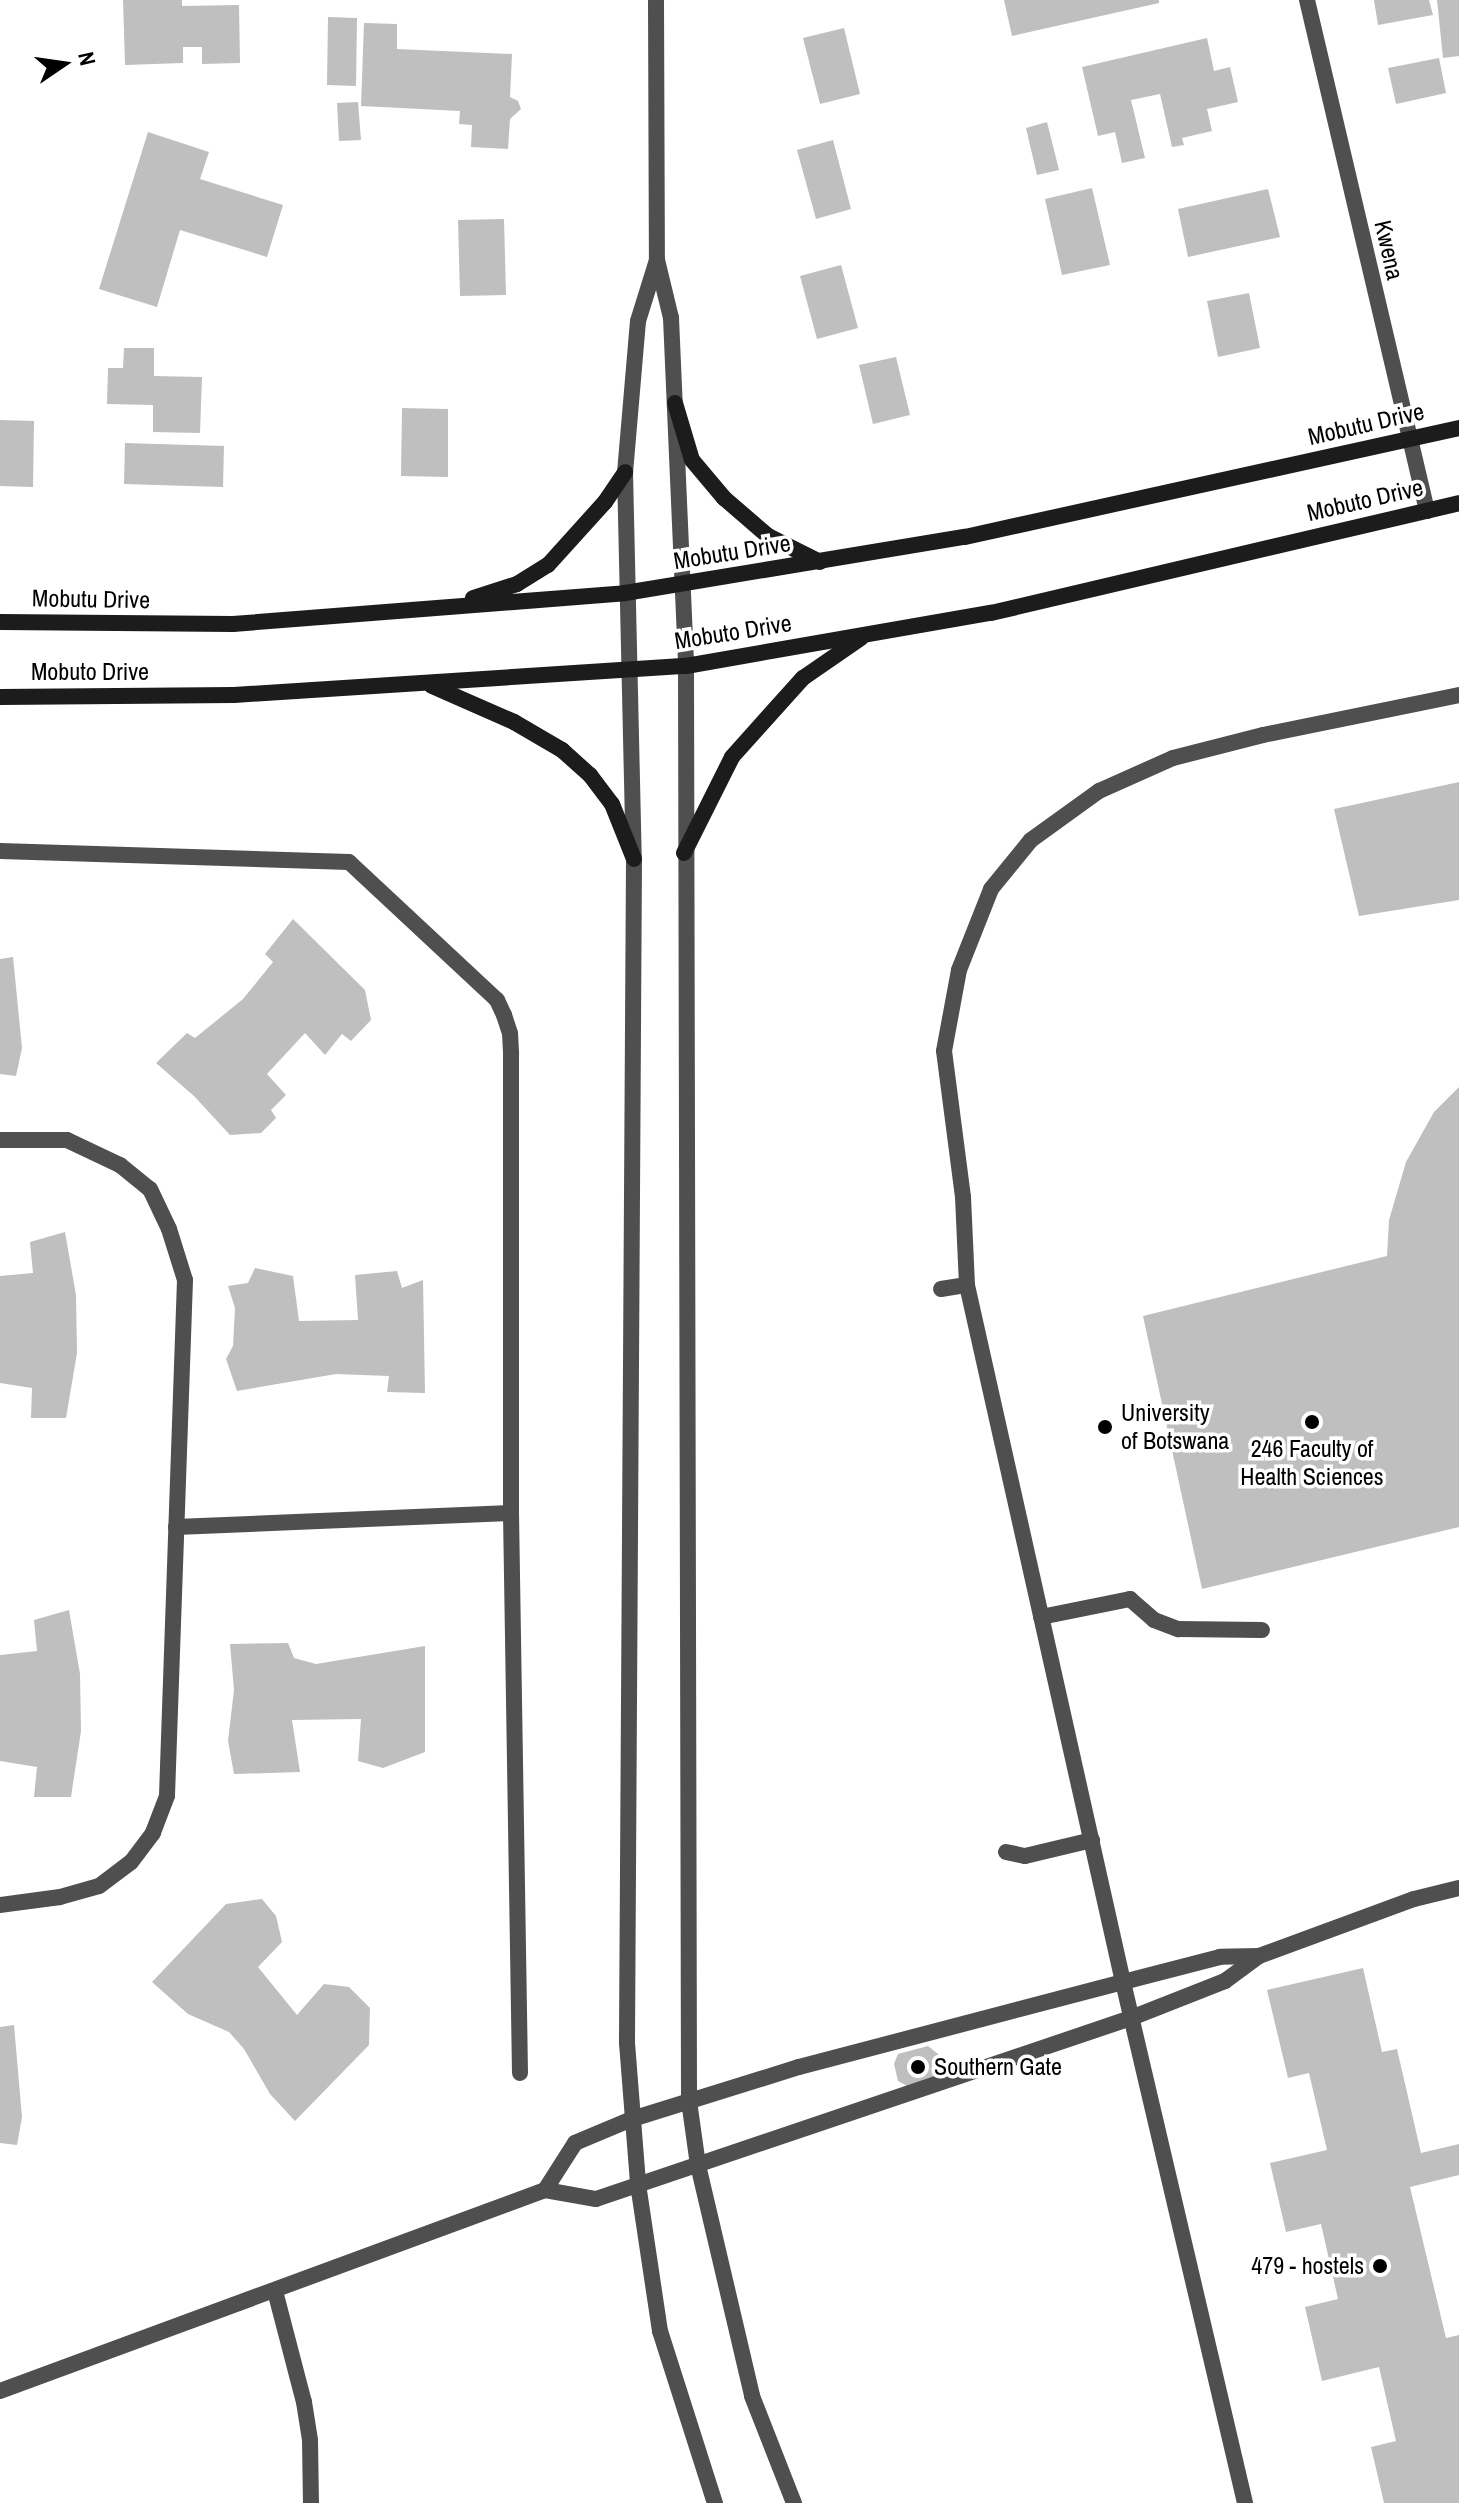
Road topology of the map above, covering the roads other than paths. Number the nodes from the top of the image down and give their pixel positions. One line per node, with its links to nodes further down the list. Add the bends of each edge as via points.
1 (656, 0): 3 (street)
2 (1307, 0): 6 (street, Kwena)
3 (657, 260): 4 (street, via 671,318); 7 (street, via 638,321)
4 (675, 403): 10 (main road, via 692,460 724,498 768,536); 11 (street)
5 (1459, 428): 6 (main road, Mobutu Drive)
6 (1408, 440): 9 (street, Kwena); 10 (main road, Mobutu Drive, via 965,537)
7 (625, 472): 12 (street); 13 (main road, via 548,565 517,584)
8 (1459, 503): 9 (main road, Mobuto Drive)
9 (1427, 511): 15 (main road, Mobuto Drive, via 991,613)
10 (820, 562): 11 (main road, Mobutu Drive)
11 (683, 585): 12 (main road, Mobutu Drive); 16 (street)
12 (625, 593): 13 (main road, Mobutu Drive); 17 (street)
13 (449, 607): 14 (main road, Mobutu Drive, via 233,624)
14 (0, 622)
15 (866, 635): 16 (main road, Mobuto Drive); 22 (main road, via 803,678 732,757)
16 (686, 666): 17 (main road, Mobuto Drive); 22 (street)
17 (632, 670): 18 (main road, Mobuto Drive); 23 (street)
18 (426, 684): 20 (main road, Mobuto Drive, via 234,695); 23 (main road, via 514,722 562,750 612,804)
19 (1459, 695): 25 (street, via 1263,735 1150,765 1099,791 1031,840 991,889 964,957 944,1051 963,1197)
20 (0, 697)
21 (0, 851): 27 (street, via 349,862 497,1000 510,1033)
22 (684, 853): 39 (street)
23 (634, 859): 40 (street, via 627,2015)
24 (0, 1140): 28 (street, via 67,1140 120,1165 150,1189 169,1229 185,1280)
25 (967, 1285): 26 (street); 29 (street)
26 (941, 1289)
27 (511, 1513): 28 (street); 38 (street)
28 (176, 1527): 34 (street, via 167,1796 153,1833 131,1862 99,1886)
29 (1041, 1617): 30 (street, via 1130,1599 1154,1620 1178,1629); 31 (street)
30 (1262, 1630)
31 (1092, 1840): 32 (street, via 1025,1856); 36 (street)
32 (1006, 1852)
33 (1459, 1888): 35 (street, via 1414,1899)
34 (0, 1905)
35 (1259, 1956): 36 (street, via 1220,1957); 37 (street, via 1225,1981)
36 (1123, 1982): 37 (street); 39 (street)
37 (1131, 2018): 41 (street); 49 (street)
38 (520, 2073)
39 (689, 2101): 40 (street); 41 (street)
40 (632, 2119): 42 (street); 43 (street, via 575,2143)
41 (698, 2165): 42 (street); 48 (street, via 752,2396)
42 (638, 2184): 43 (street, via 590,2201); 47 (street, via 660,2331)
43 (545, 2190): 44 (street)
44 (275, 2291): 45 (street); 46 (street, via 304,2402)
45 (0, 2391)
46 (311, 2503)
47 (715, 2503)
48 (794, 2503)
49 (1245, 2503)

